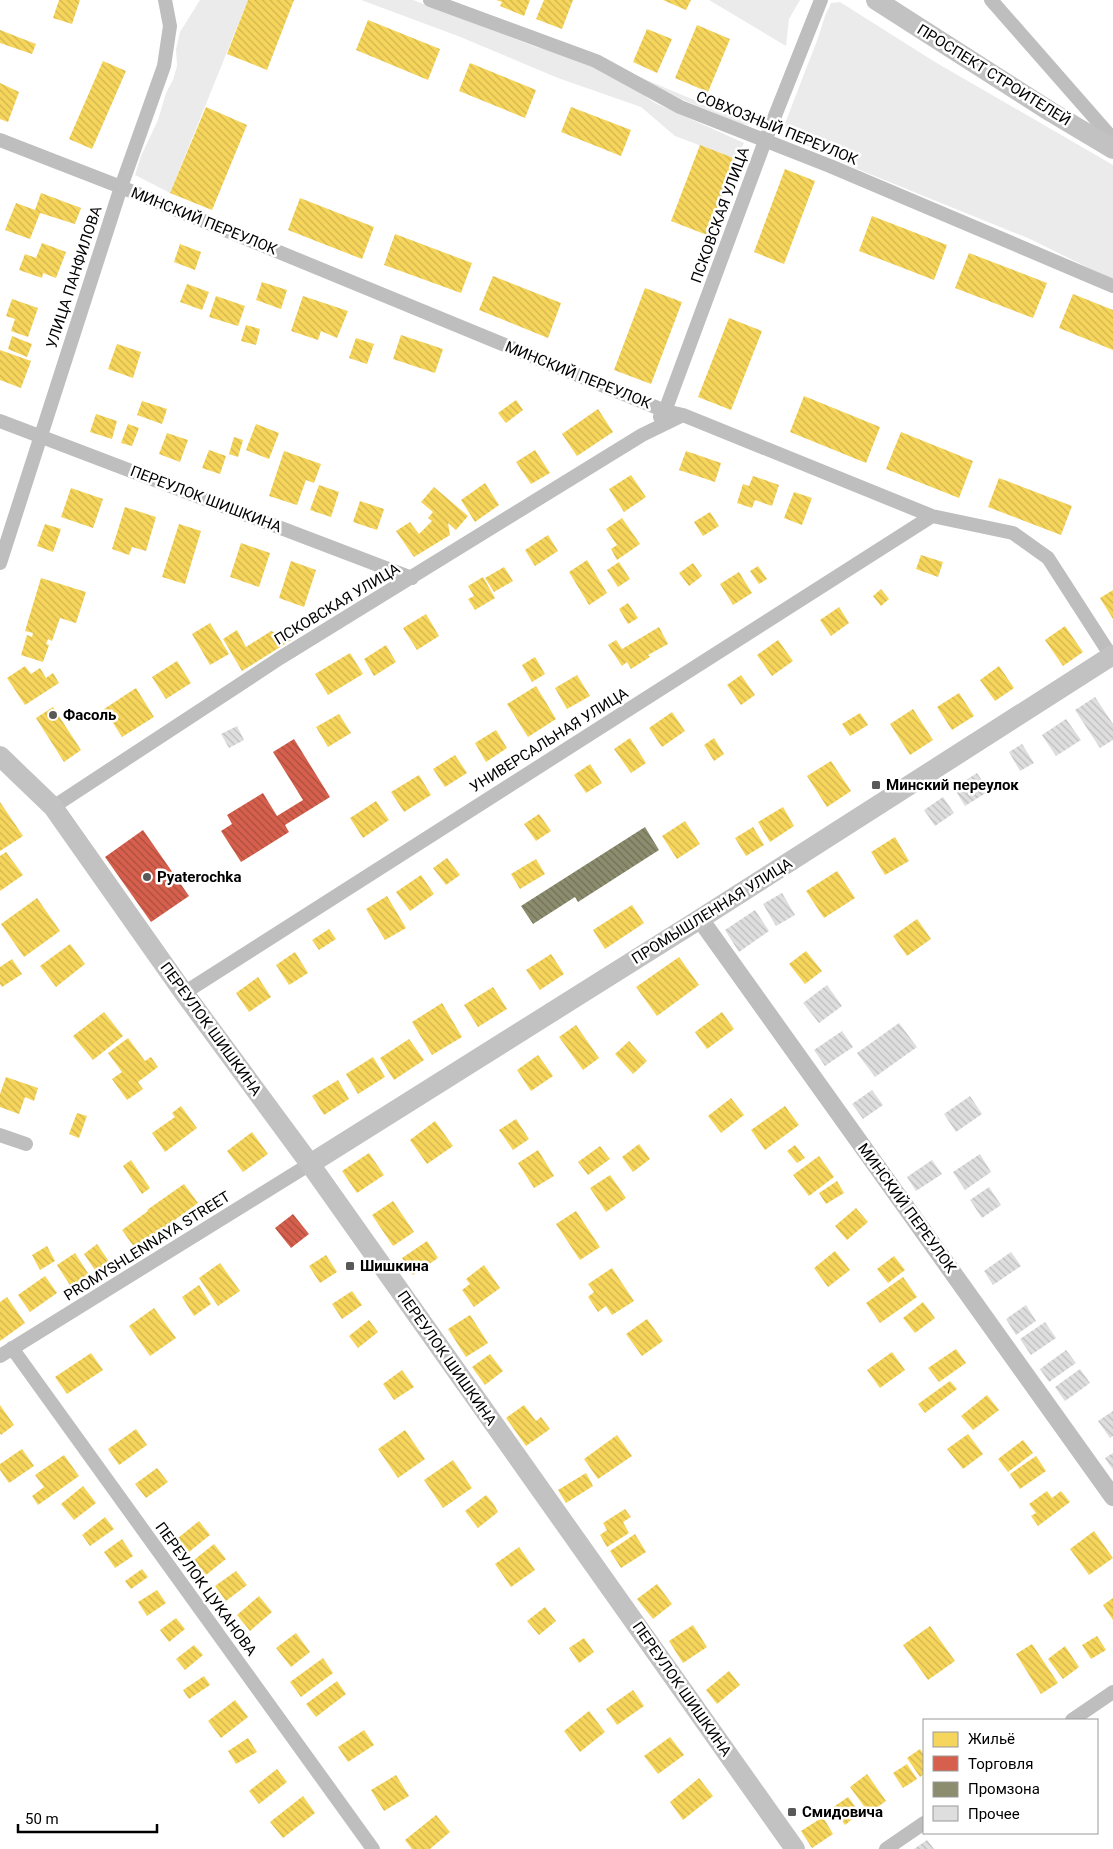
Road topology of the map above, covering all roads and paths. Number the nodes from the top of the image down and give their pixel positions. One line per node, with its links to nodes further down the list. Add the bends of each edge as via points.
1 (165, 0): 10 (street, УЛИЦА ПАНФИЛОВА, via 170,26 164,66)
2 (430, 0): 8 (street, СОВХОЗНЫЙ ПЕРЕУЛОК, via 596,61 680,107)
3 (821, 0): 8 (street, ПСКОВСКАЯ УЛИЦА)
4 (876, 0): 9 (main road, ПРОСПЕКТ СТРОИТЕЛЕЙ)
5 (990, 0): 6 (street, ПРОСПЕКТ СТРОИТЕЛЕЙ)
6 (1113, 139)
7 (0, 140): 10 (street, МИНСКИЙ ПЕРЕУЛОК)
8 (765, 141): 11 (street, СОВХОЗНЫЙ ПЕРЕУЛОК); 12 (street, ПСКОВСКАЯ УЛИЦА)
9 (1113, 149)
10 (121, 186): 12 (street, МИНСКИЙ ПЕРЕУЛОК); 15 (street, УЛИЦА ПАНФИЛОВА)
11 (1113, 286)
12 (665, 411): 13 (street, МИНСКИЙ ПЕРЕУЛОК); 16 (street, ПСКОВСКАЯ УЛИЦА)
13 (683, 415): 16 (street, ПСКОВСКАЯ УЛИЦА); 17 (street, МИНСКИЙ ПЕРЕУЛОК)
14 (0, 421): 15 (street, ПЕРЕУЛОК ШИШКИНА)
15 (40, 435): 18 (street, УЛИЦА ПАНФИЛОВА); 19 (street, ПЕРЕУЛОК ШИШКИНА)
16 (642, 435): 19 (street, ПСКОВСКАЯ УЛИЦА)
17 (932, 516): 20 (street, МИНСКИЙ ПЕРЕУЛОК, via 1014,533 1048,558); 24 (street, УНИВЕРСАЛЬНАЯ УЛИЦА)
18 (0, 564)
19 (412, 578): 22 (street, ПСКОВСКАЯ УЛИЦА, via 280,658)
20 (1112, 657): 23 (main road, ПРОМЫШЛЕННАЯ УЛИЦА)
21 (0, 756): 22 (main road, ПЕРЕУЛОК ШИШКИНА)
22 (53, 807): 24 (main road, ПЕРЕУЛОК ШИШКИНА)
23 (700, 919): 27 (main road, ПРОМЫШЛЕННАЯ УЛИЦА); 30 (street, МИНСКИЙ ПЕРЕУЛОК)
24 (184, 992): 27 (main road, ПЕРЕУЛОК ШИШКИНА)
25 (0, 1135): 26 (street)
26 (26, 1144)
27 (310, 1164): 28 (street, PROMYSHLENNAYA STREET); 35 (main road, ПЕРЕУЛОК ШИШКИНА)
28 (12, 1348): 29 (street, PROMYSHLENNAYA STREET); 34 (street, ПЕРЕУЛОК ЦУКАНОВА)
29 (0, 1356)
30 (1113, 1497)
31 (1113, 1692): 32 (street)
32 (1073, 1719)
33 (923, 1824): 36 (street)
34 (373, 1849)
35 (795, 1849)
36 (886, 1849)

